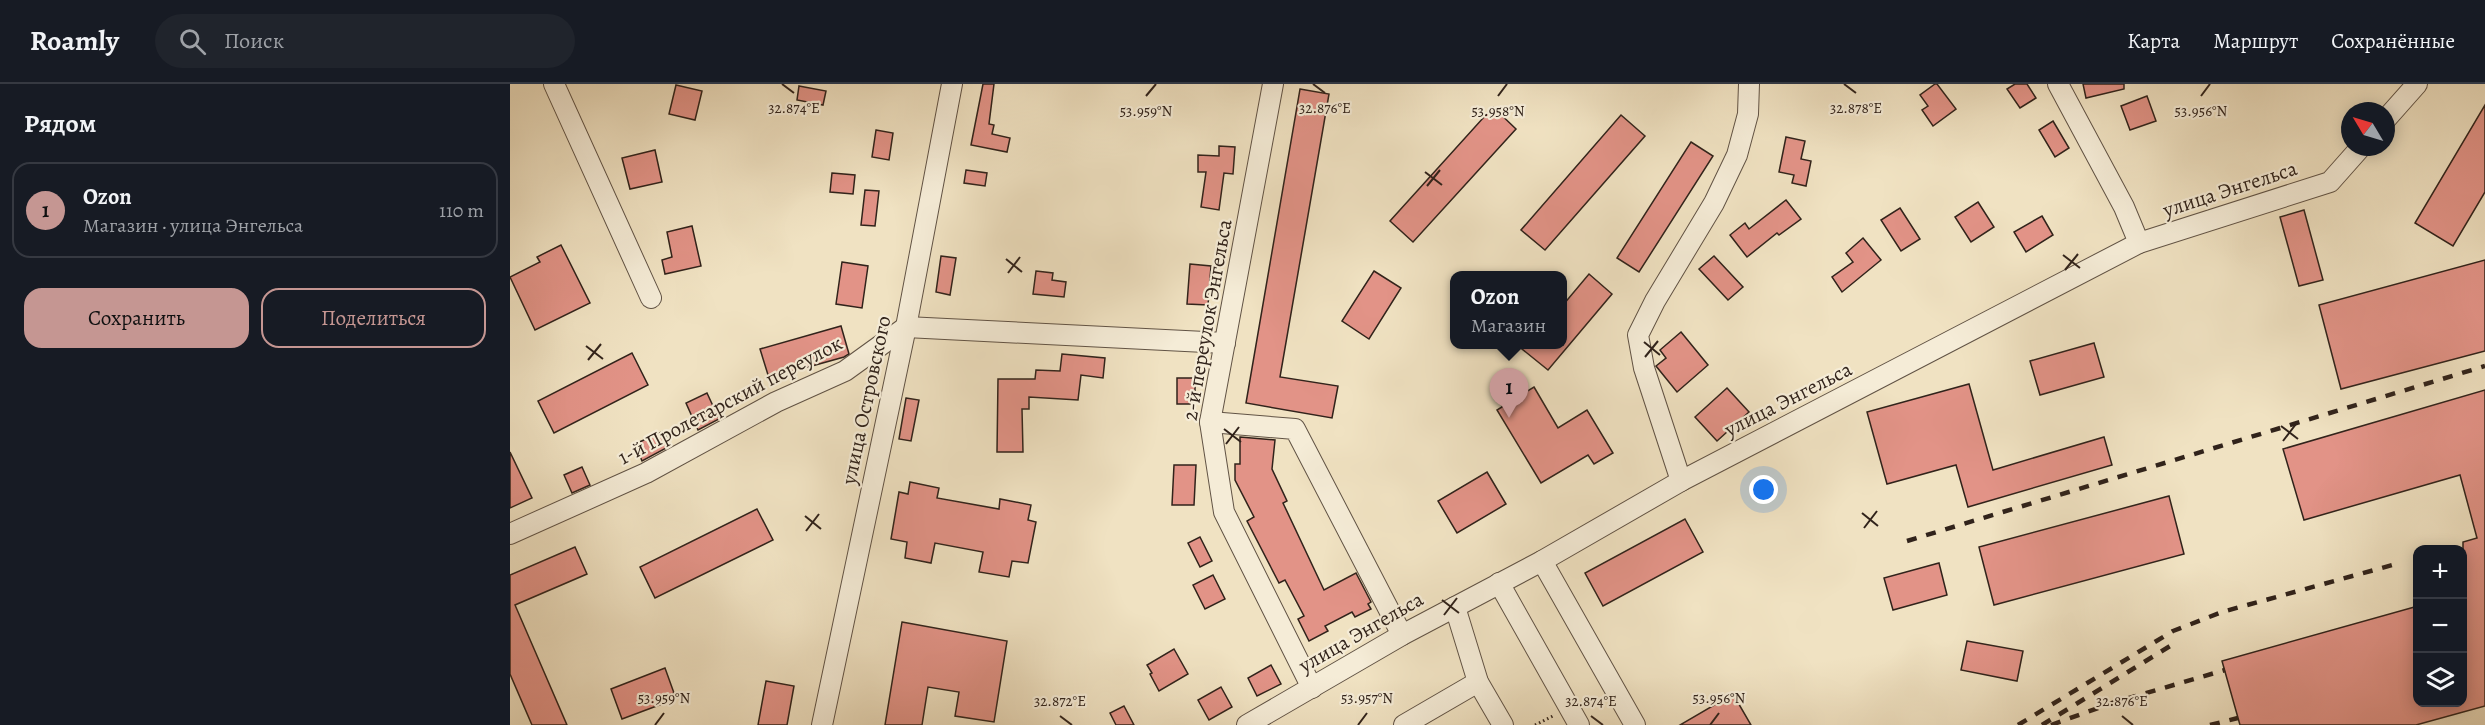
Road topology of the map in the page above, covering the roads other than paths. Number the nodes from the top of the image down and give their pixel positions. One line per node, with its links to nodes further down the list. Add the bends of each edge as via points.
1 (554, 84): 10 (street)
2 (952, 84): 11 (street, улица Островского)
3 (1273, 84): 12 (street, 2-й переулок Энгельса)
4 (1749, 84): 14 (street, via 1748,114 1737,155 1638,335 1644,368)
5 (2058, 84): 9 (street)
6 (2417, 84): 7 (street)
7 (2395, 109)
8 (2353, 156): 9 (street, улица Энгельса, via 2330,182)
9 (2139, 243): 14 (street, улица Энгельса)
10 (651, 298)
11 (906, 327): 12 (street); 15 (street, 1-й Пролетарский переулок, via 845,371 776,402 646,473); 22 (street, улица Островского)
12 (1225, 343): 13 (street, 2-й переулок Энгельса)
13 (1210, 422): 19 (street, via 1295,429); 21 (street, 2-й переулок Энгельса, via 1224,512)
14 (1681, 481): 16 (street, улица Энгельса)
15 (510, 534)
16 (1542, 561): 17 (street, улица Энгельса); 27 (street)
17 (1499, 583): 18 (street, улица Энгельса); 26 (street)
18 (1455, 607): 19 (street, улица Энгельса); 20 (street)
19 (1402, 635): 21 (street, улица Энгельса)
20 (1478, 682): 24 (street); 25 (street)
21 (1312, 688): 23 (street, улица Энгельса)
22 (822, 725)
23 (1247, 725)
24 (1404, 725)
25 (1503, 725)
26 (1579, 725)
27 (1635, 725)

